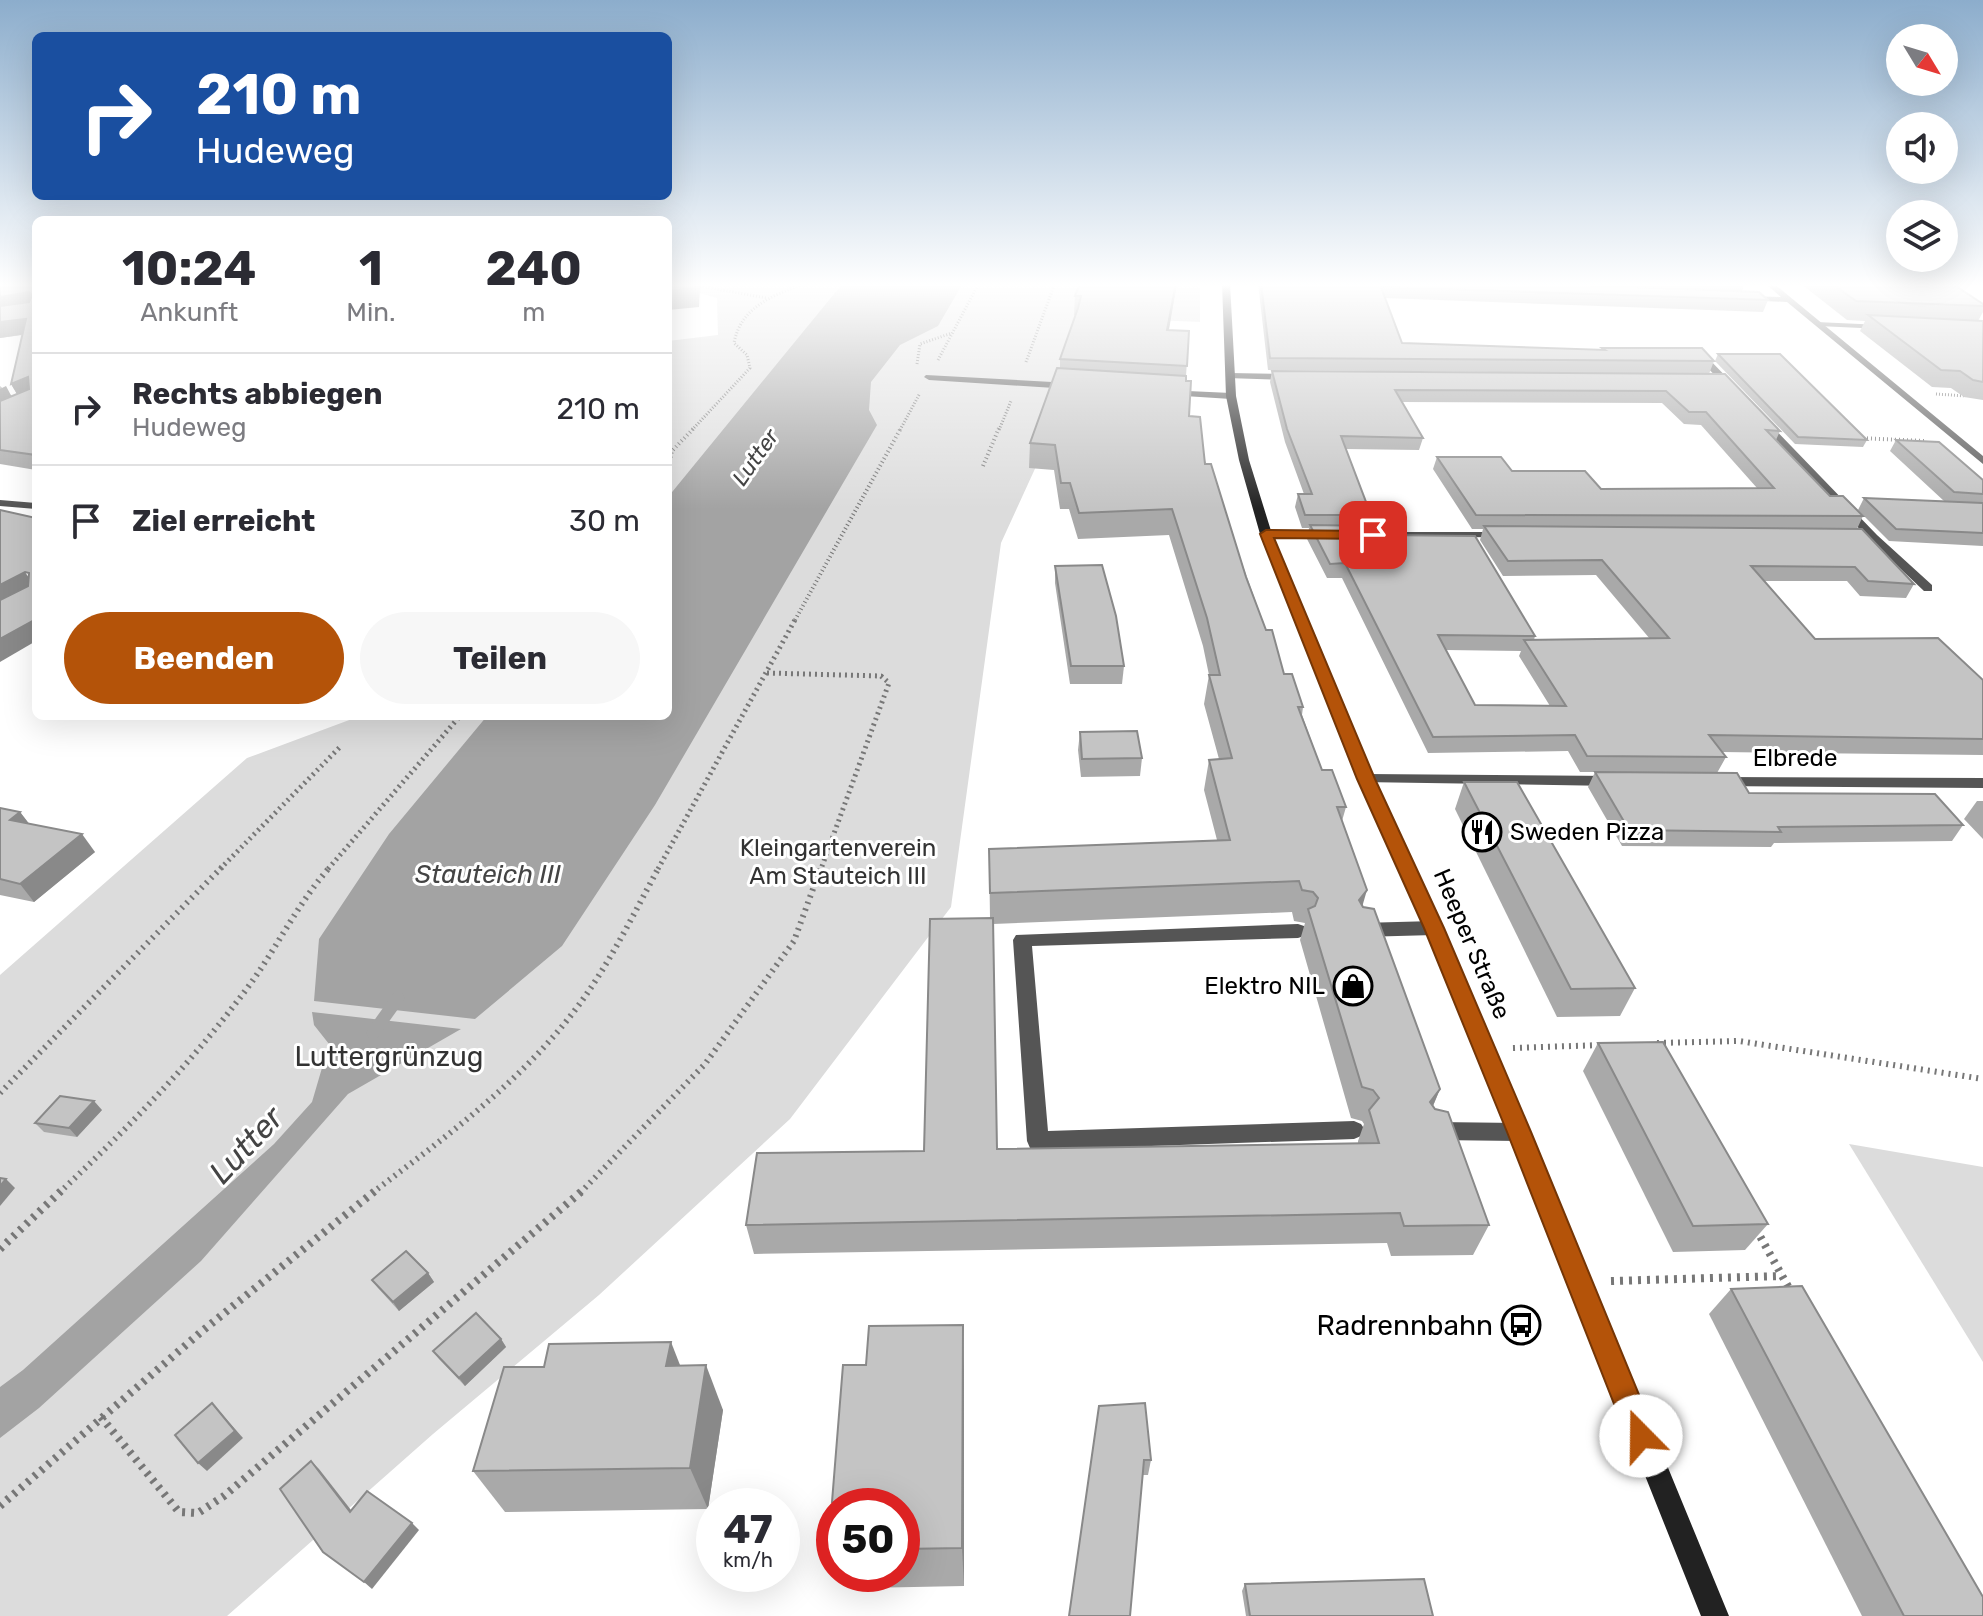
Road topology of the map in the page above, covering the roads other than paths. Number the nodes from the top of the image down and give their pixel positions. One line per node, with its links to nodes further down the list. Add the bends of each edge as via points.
1 (1229, 358): 4 (main road, Heeper Straße)
2 (1703, 358): 8 (street)
3 (1860, 358): 14 (street)
4 (1230, 376): 6 (street); 11 (main road, Heeper Straße)
5 (929, 377): 9 (street)
6 (1298, 377)
7 (1709, 380): 8 (street)
8 (1725, 380): 12 (street)
9 (1079, 387)
10 (1155, 392): 11 (street)
11 (1231, 396): 17 (main road, Heeper Straße)
12 (1745, 402)
13 (1755, 412): 20 (street)
14 (1983, 461)
15 (0, 503): 16 (street)
16 (32, 506)
17 (1266, 534): 18 (street); 22 (main road, Heeper Straße)
18 (1510, 536)
19 (1858, 537): 20 (street)
20 (1873, 537): 21 (street)
21 (1928, 588)
22 (1366, 779): 23 (street); 26 (main road, Heeper Straße)
23 (1630, 781)
24 (1708, 782): 25 (street, Elbrede)
25 (1983, 783)
26 (1434, 928): 27 (street); 31 (main road, Heeper Straße)
27 (1361, 930)
28 (1298, 931): 29 (street, via 1022,940 1038,1141)
29 (1354, 1130)
30 (1430, 1131): 31 (street)
31 (1519, 1132): 32 (main road, Heeper Straße)
32 (1715, 1616)

